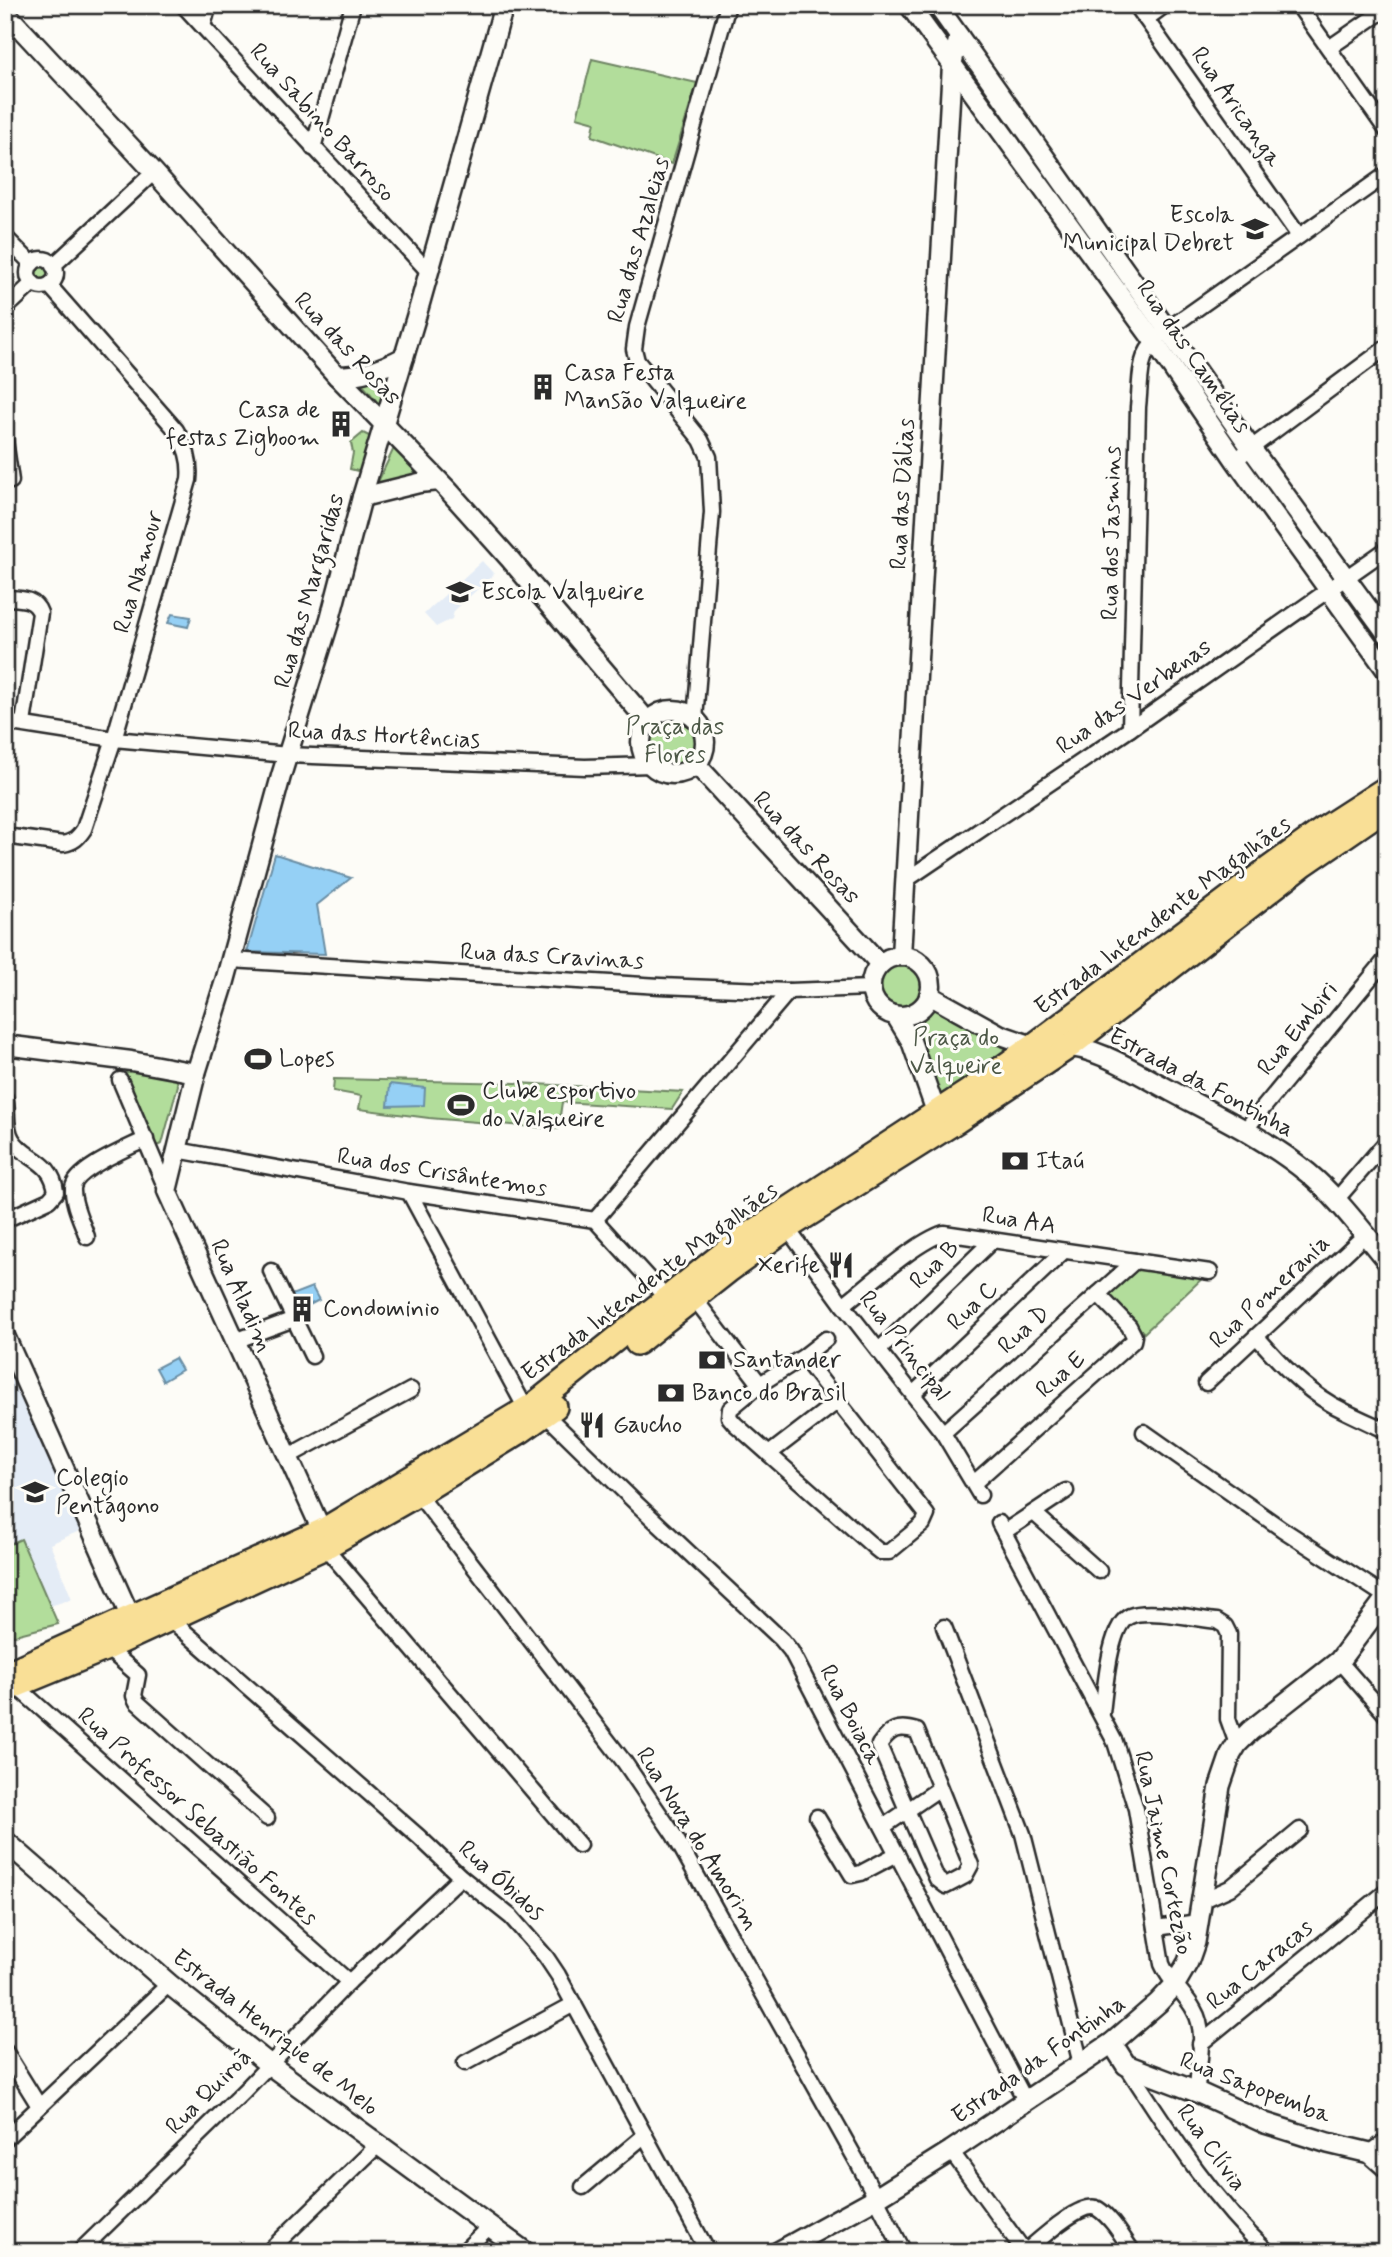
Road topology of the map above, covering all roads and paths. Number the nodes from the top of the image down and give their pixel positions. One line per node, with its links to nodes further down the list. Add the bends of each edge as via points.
1 (183, 5): 14 (street, Rua Sabino Barroso)
2 (209, 5): 14 (street)
3 (353, 5): 19 (street)
4 (503, 5): 26 (street, Rua das Margaridas)
5 (728, 5): 48 (street, Rua das Azaleias, via 637,327 635,349 637,361 701,440 709,457 712,512)
6 (909, 5): 17 (street, Rua das Camélias)
7 (937, 5): 15 (street, Rua das Camélias)
8 (1136, 5): 13 (street, Rua Aricanga)
9 (1165, 5): 13 (street)
10 (1298, 5): 16 (street)
11 (1387, 8): 16 (street)
12 (5, 12): 20 (street, Rua das Rosas)
13 (1146, 19): 22 (street, Rua Aricanga)
14 (202, 26): 19 (street, Rua Sabino Barroso)
15 (958, 36): 17 (street, Rua das Dálias); 30 (street, Rua das Camélias)
16 (1329, 48): 18 (street)
17 (952, 65): 31 (street, Rua das Camélias); 60 (street, Rua das Dálias)
18 (1387, 131)
19 (313, 148): 26 (street, Rua Sabino Barroso)
20 (154, 172): 25 (street); 34 (street, Rua das Rosas)
21 (1387, 174): 22 (street)
22 (1300, 236): 30 (street)
23 (5, 237): 24 (street)
24 (32, 264): 25 (street, via 43,260); 27 (street, via 29,276)
25 (53, 266): 28 (street, via 56,274)
26 (428, 271): 33 (street, Rua das Margaridas)
27 (33, 283): 28 (street); 29 (street)
28 (49, 285): 53 (street, Rua Namour, via 176,430 190,463 190,480)
29 (5, 309)
30 (1168, 329): 31 (street); 37 (street, Rua das Camélias)
31 (1153, 340): 38 (street, Rua das Camélias); 52 (street, Rua dos Jasmins, via 1143,362 1138,407)
32 (1387, 347): 37 (street)
33 (404, 357): 34 (street, via 375,370); 35 (street, Rua das Margaridas)
34 (337, 376): 35 (street, Rua das Rosas)
35 (384, 425): 40 (street, Rua das Rosas); 41 (street, Rua das Margaridas)
36 (5, 440): 39 (street)
37 (1251, 447): 38 (street); 43 (street, Rua das Camélias)
38 (1235, 460): 44 (street, Rua das Camélias)
39 (12, 481)
40 (439, 481): 41 (street); 50 (street, Rua das Rosas)
41 (362, 497): 54 (street, Rua das Margaridas)
42 (1387, 549): 43 (street, Rua das Verbenas)
43 (1347, 576): 44 (street, Rua das Verbenas); 46 (street, Rua das Camélias)
44 (1329, 589): 47 (street, Rua das Camélias); 52 (street, Rua das Verbenas)
45 (5, 597): 51 (street, via 32,601 40,613)
46 (1387, 634)
47 (1387, 671)
48 (695, 719): 50 (street, via 687,713 666,711); 55 (street, via 705,741)
49 (5, 722): 51 (street, Rua das Hortências)
50 (649, 722): 56 (street, via 641,744)
51 (23, 723): 53 (street, Rua das Hortências)
52 (1130, 729): 60 (street, Rua das Verbenas)
53 (114, 739): 54 (street, Rua das Hortências); 59 (street, Rua Namour, via 79,838 63,844)
54 (288, 755): 56 (street, Rua das Hortências, via 585,767); 63 (street, Rua das Margaridas)
55 (696, 764): 56 (street, via 669,774); 64 (street, Rua das Rosas)
56 (651, 765)
57 (1387, 788): 70 (main road, Estrada Intendente Magalhães, via 1260,875)
58 (1387, 807): 71 (main road, Estrada Intendente Magalhães, via 1294,871)
59 (5, 836)
60 (906, 880): 61 (street, Rua das Dálias)
61 (901, 956): 64 (street); 67 (street, via 916,960 927,972)
62 (1387, 958): 76 (street, Rua Embiri)
63 (230, 960): 66 (street, Rua das Cravinas); 72 (street, Rua das Margaridas)
64 (880, 964): 65 (street)
65 (871, 988): 66 (street, Rua das Cravinas); 68 (street, via 876,1003)
66 (789, 991): 84 (street)
67 (929, 995): 68 (street, via 920,1009); 70 (street, via 1001,1035)
68 (896, 1016): 75 (street)
69 (5, 1045): 72 (street)
70 (1033, 1046): 71 (main road, Estrada da Fontinha); 75 (main road, Estrada Intendente Magalhães)
71 (1070, 1046): 75 (main road, Estrada Intendente Magalhães); 76 (main road, Estrada da Fontinha, via 1130,1069)
72 (196, 1073): 79 (street, Rua das Margaridas)
73 (120, 1080): 77 (street, Rua Aladim)
74 (5, 1097): 83 (street, via 6,1121 14,1143 45,1166 56,1192 49,1200)
75 (947, 1116): 85 (main road, Estrada Intendente Magalhães); 96 (main road, Estrada Intendente Magalhães, via 753,1232)
76 (1245, 1130): 82 (main road, Estrada da Fontinha, via 1287,1156)
77 (146, 1139): 80 (street, Rua Aladim); 87 (street, via 82,1172 73,1185)
78 (1387, 1141): 82 (street)
79 (177, 1150): 80 (street, Rua das Margaridas); 81 (street, Rua dos Crisântemos)
80 (167, 1191): 102 (street, Rua Aladim)
81 (409, 1192): 84 (street, Rua dos Crisântemos); 111 (street, Rua Boiaca)
82 (1336, 1200): 86 (main road, Estrada da Fontinha)
83 (5, 1220)
84 (595, 1220): 96 (street)
85 (787, 1228): 95 (main road, Estrada Intendente Magalhães); 97 (street, Rua Principal)
86 (1365, 1235): 91 (main road, Estrada da Fontinha); 100 (street, Rua Pomerania)
87 (87, 1237)
88 (992, 1241): 89 (street, Rua AA); 97 (street, Rua AA, via 956,1234 935,1236); 103 (street, Rua B)
89 (1064, 1251): 90 (street, Rua AA); 109 (street, Rua C)
90 (1135, 1261): 93 (street, Rua AA); 94 (street, Rua D)
91 (1387, 1261)
92 (271, 1271): 98 (street)
93 (1210, 1272)
94 (1098, 1294): 114 (street, Rua D); 117 (street, Rua E, via 1129,1326 1133,1341)
95 (694, 1298): 107 (street); 111 (main road, Estrada Intendente Magalhães)
96 (667, 1299): 111 (main road, Estrada Intendente Magalhães)
97 (843, 1305): 103 (street, Rua Principal)
98 (293, 1319): 102 (street); 104 (street)
99 (5, 1336): 124 (street)
100 (1257, 1337): 106 (street, Rua Pomerania); 112 (street, via 1314,1392)
101 (826, 1339): 105 (street)
102 (235, 1340): 116 (street, Rua Aladim)
103 (878, 1351): 109 (street, Rua Principal)
104 (312, 1356)
105 (803, 1357): 107 (street); 110 (street)
106 (1206, 1383)
107 (760, 1384): 115 (street, via 728,1413 731,1421)
108 (411, 1390): 116 (street)
109 (913, 1394): 114 (street, Rua Principal)
110 (838, 1401): 115 (street); 115 (street, via 928,1517 893,1549 886,1553 875,1548)
111 (536, 1412): 119 (main road, Estrada Intendente Magalhães); 121 (main road, Estrada Intendente Magalhães); 137 (street, Rua Boiaca, via 782,1640)
112 (1387, 1431)
113 (1144, 1432): 123 (street)
114 (943, 1433): 117 (street, Rua Principal)
115 (769, 1454)
116 (288, 1457): 121 (street, Rua Aladim)
117 (977, 1489)
118 (1066, 1491): 120 (street)
119 (418, 1494): 121 (main road, Estrada Intendente Magalhães); 169 (street, Rua Nova do Amorim, via 654,1804)
120 (1034, 1513): 122 (street); 130 (street, Rua Jaime Cortezão, via 1002,1527)
121 (323, 1539): 124 (main road, Estrada Intendente Magalhães); 125 (main road, Estrada Intendente Magalhães); 140 (street)
122 (1099, 1571)
123 (1387, 1597): 128 (main road, Estrada da Fontinha)
124 (131, 1618): 129 (main road, Estrada Intendente Magalhães)
125 (170, 1619): 127 (main road, Estrada Intendente Magalhães); 142 (street, Rua Óbidos)
126 (944, 1627): 156 (street, via 1023,1834)
127 (107, 1648): 129 (main road, Estrada Intendente Magalhães); 136 (street, via 138,1675 137,1702)
128 (1339, 1661): 131 (street); 132 (main road, Estrada da Fontinha)
129 (9, 1683): 147 (street, Rua Professor Sebastião Fontes)
130 (1102, 1713): 132 (street, via 1114,1642 1125,1619 1144,1612 1217,1621 1229,1634 1227,1719); 146 (street, Rua Jaime Cortezão, via 1136,1809)
131 (1387, 1716)
132 (1237, 1744): 144 (main road, Estrada da Fontinha, via 1220,1786)
133 (940, 1788): 134 (street); 134 (street, via 917,1731 904,1727 887,1733 878,1745); 134 (street, via 971,1865 965,1876 946,1886 937,1880)
134 (906, 1813): 137 (street)
135 (817, 1817): 141 (street, via 852,1875)
136 (267, 1818)
137 (883, 1827): 141 (street, Rua Boiaca)
138 (1300, 1830): 144 (street, via 1230,1888)
139 (5, 1841): 148 (main road, Estrada Henrique de Melo)
140 (579, 1845)
141 (897, 1854): 159 (street, Rua Boiaca)
142 (461, 1877): 147 (street, Rua Quiroã); 150 (street, Rua Óbidos, via 529,1936)
143 (1387, 1891): 152 (street, Rua Caracas)
144 (1201, 1901): 145 (main road, Estrada da Fontinha)
145 (1198, 1923): 146 (street); 149 (main road, Estrada da Fontinha, via 1188,1962)
146 (1156, 1928): 149 (street, Rua Jaime Cortezão, via 1162,1964)
147 (349, 1982): 155 (street, Rua Quiroã)
148 (169, 1984): 155 (main road, Estrada Henrique de Melo); 160 (street)
149 (1174, 1986): 151 (main road, Estrada da Fontinha); 152 (street, Rua Jaime Cortezão, via 1195,2010)
150 (574, 2004): 154 (street); 161 (street, Rua Óbidos)
151 (1112, 2043): 156 (main road, Estrada da Fontinha); 157 (main road)
152 (1200, 2044): 158 (street, Rua Caracas)
153 (5, 2051): 160 (street)
154 (465, 2063)
155 (270, 2064): 164 (main road, Estrada Henrique de Melo); 171 (street, Rua Quiroã)
156 (1080, 2064): 159 (main road, Estrada da Fontinha)
157 (1126, 2065): 158 (main road, Rua Sapopemba); 180 (street, Rua Clívia, via 1190,2164)
158 (1197, 2092): 166 (main road, Rua Sapopemba, via 1265,2123)
159 (1026, 2102): 165 (main road, Estrada da Fontinha)
160 (39, 2106): 162 (street)
161 (645, 2135): 168 (street); 175 (street, Rua Óbidos)
162 (5, 2139)
163 (1387, 2140): 166 (street)
164 (379, 2144): 170 (main road, Estrada Henrique de Melo); 172 (street)
165 (951, 2151): 169 (main road, Estrada da Fontinha); 178 (street)
166 (1370, 2153): 167 (main road, Rua Sapopemba)
167 (1387, 2168)
168 (583, 2187)
169 (876, 2198): 176 (main road, Estrada da Fontinha); 177 (street, Rua Nova do Amorim)
170 (490, 2226): 173 (street); 174 (main road, Estrada Henrique de Melo)
171 (79, 2252)
172 (268, 2252)
173 (463, 2252)
174 (525, 2252)
175 (708, 2252)
176 (778, 2252)
177 (904, 2252)
178 (1025, 2252): 179 (street, via 1086,2207 1096,2207)
179 (1133, 2252)
180 (1268, 2252)

